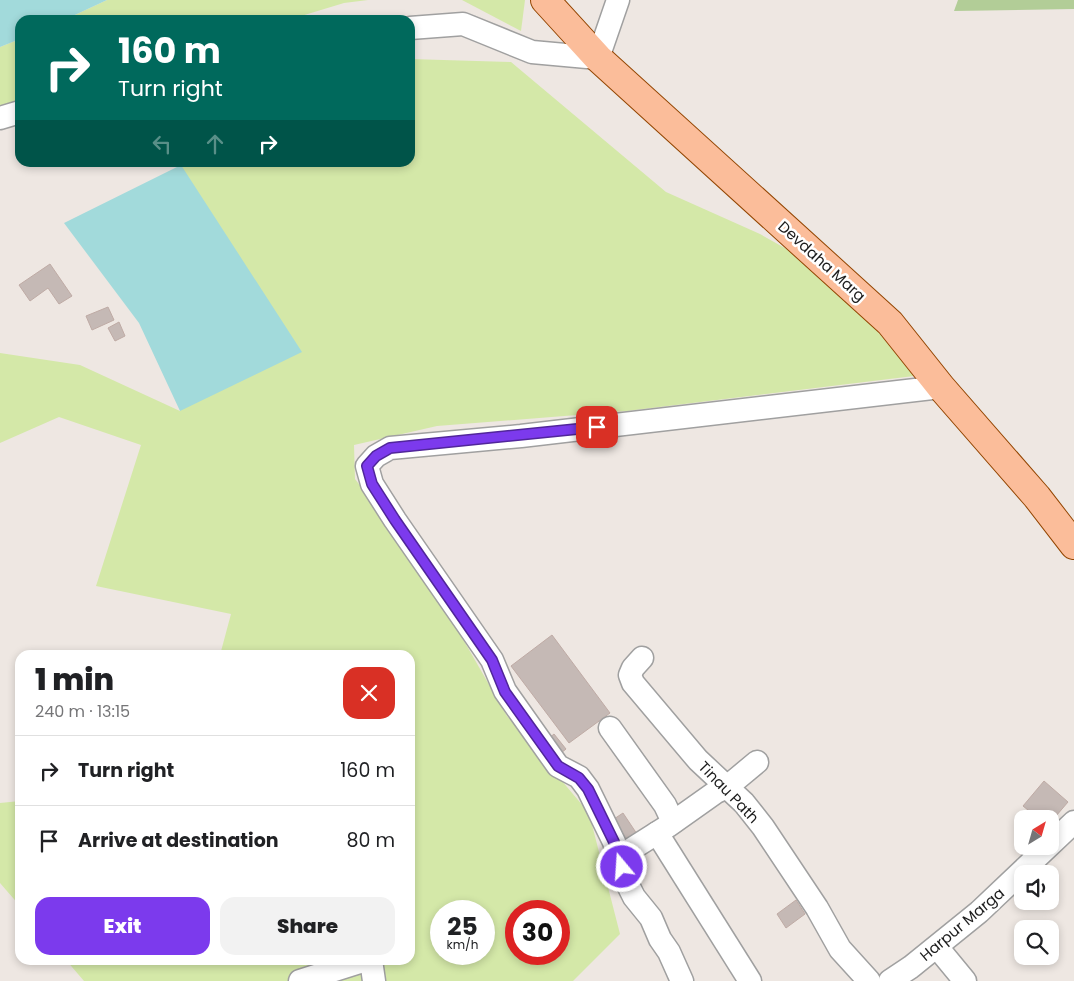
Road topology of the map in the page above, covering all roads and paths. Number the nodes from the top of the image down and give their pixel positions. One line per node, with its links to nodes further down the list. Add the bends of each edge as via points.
1 (545, 0): 4 (main road, Devdaha Marg)
2 (618, 0): 4 (street)
3 (415, 28): 4 (street, via 463,24 532,52)
4 (598, 58): 7 (main road, Devdaha Marg, via 890,322)
5 (15, 114): 6 (street)
6 (0, 118)
7 (941, 387): 8 (main road, Devdaha Marg, via 1037,497); 15 (street, via 390,448 367,466 372,484 395,520 492,660 505,692 558,766 579,778 588,789)
8 (1074, 545)
9 (642, 658): 12 (street, Tinau Path, via 633,668 632,683 692,753)
10 (610, 728): 14 (street, via 665,805)
11 (756, 762): 12 (street)
12 (727, 787): 14 (street); 23 (street, Tinau Path, via 763,827 840,948)
13 (1074, 822): 16 (street, Harpur Marga)
14 (665, 828): 15 (street); 22 (street)
15 (619, 856): 21 (street, via 625,879 651,918)
16 (937, 947): 24 (street, Harpur Marga); 25 (street)
17 (350, 965): 19 (street)
18 (372, 965): 20 (street)
19 (300, 981)
20 (374, 981)
21 (682, 981)
22 (750, 981)
23 (869, 981)
24 (890, 981)
25 (964, 981)

